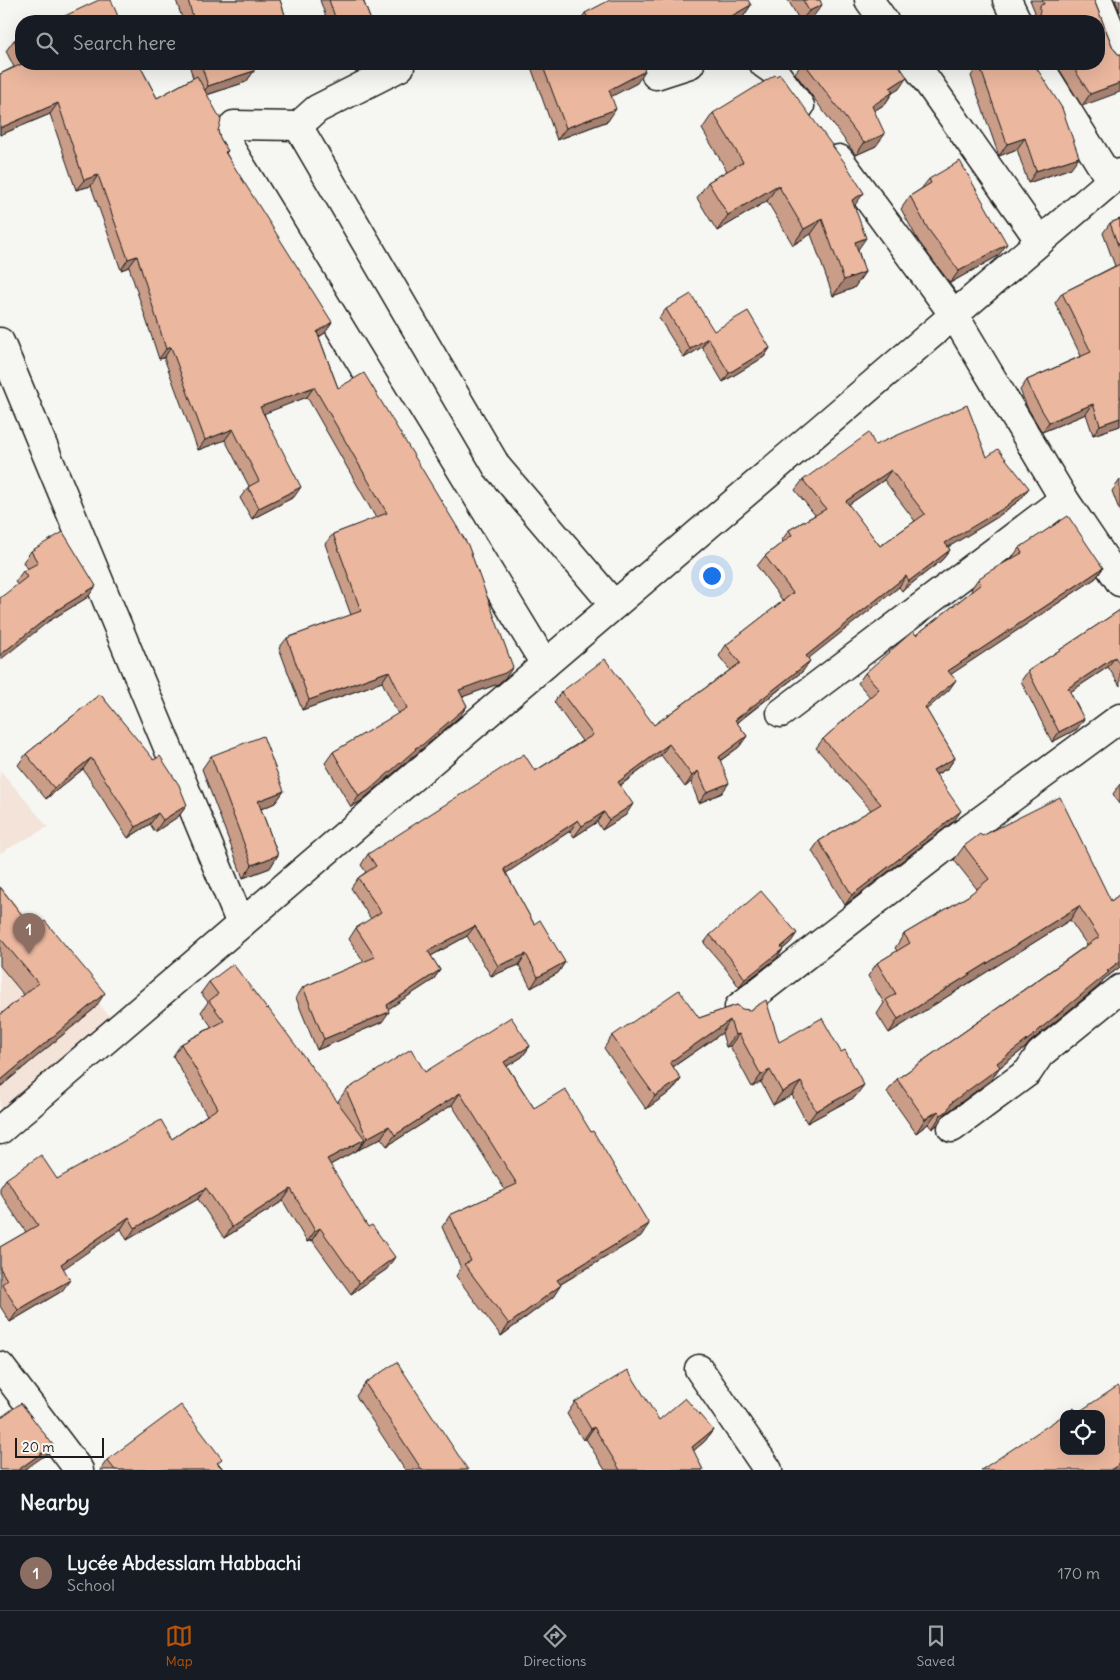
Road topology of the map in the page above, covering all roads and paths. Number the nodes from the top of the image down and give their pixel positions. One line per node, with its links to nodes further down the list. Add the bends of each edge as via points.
1 (869, 0): 4 (street)
2 (1007, 0): 5 (street)
3 (1098, 0): 6 (street)
4 (880, 15)
5 (1014, 15)
6 (1104, 15)
7 (1105, 17): 8 (street)
8 (1120, 53)
9 (392, 70): 15 (street, via 317,109)
10 (673, 70): 14 (street)
11 (773, 70): 18 (street)
12 (918, 70): 17 (street)
13 (1042, 70): 16 (street)
14 (656, 76)
15 (298, 126): 22 (street, via 496,467); 23 (street, via 234,124 226,141)
16 (1115, 177): 17 (street)
17 (1040, 241): 18 (street)
18 (954, 314): 20 (street); 22 (street)
19 (0, 342): 26 (street)
20 (1064, 499): 21 (street); 24 (street)
21 (1120, 582)
22 (614, 605): 23 (street)
23 (545, 664): 26 (street)
24 (781, 712)
25 (1120, 718): 28 (street, via 953,841)
26 (241, 924): 30 (street)
27 (1120, 989): 29 (street, via 1040,1054 1028,1072)
28 (739, 1007)
29 (952, 1128)
30 (0, 1130)
31 (0, 1366): 33 (street)
32 (699, 1369): 34 (street)
33 (79, 1470)
34 (768, 1470)

